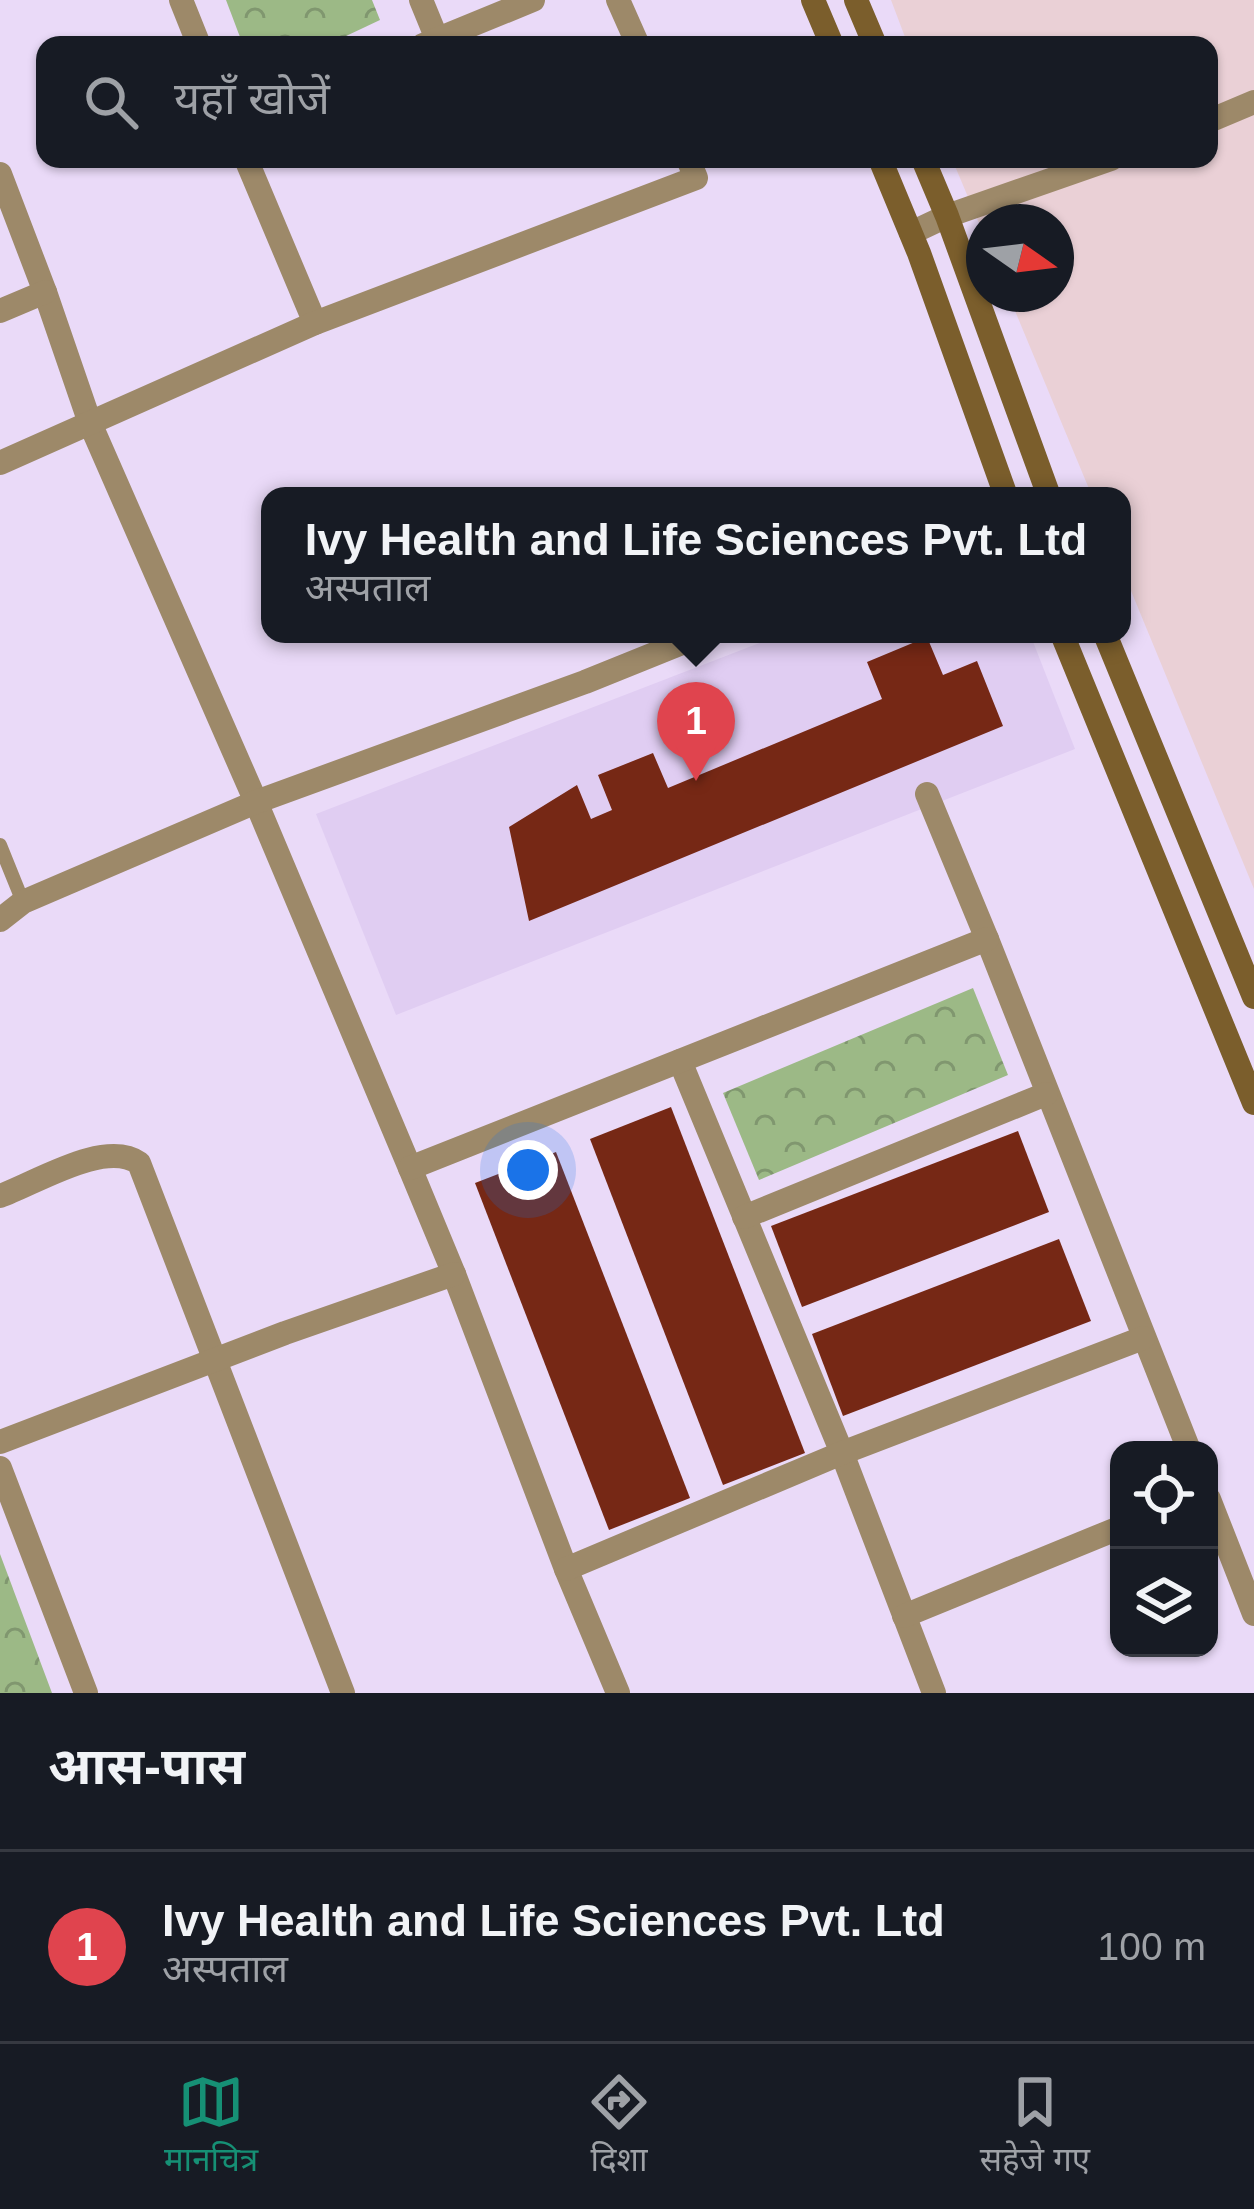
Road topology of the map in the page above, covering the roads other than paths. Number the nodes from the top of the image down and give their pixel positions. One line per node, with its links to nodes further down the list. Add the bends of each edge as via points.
1 (181, 0): 7 (street)
2 (421, 0): 8 (street)
3 (533, 0): 9 (street)
4 (618, 0): 10 (street)
5 (813, 0): 11 (main road)
6 (856, 0): 12 (main road)
7 (196, 36)
8 (429, 36)
9 (445, 36)
10 (634, 36)
11 (828, 36)
12 (870, 36)
13 (1254, 102): 14 (street)
14 (1218, 117)
15 (250, 168): 25 (street)
16 (692, 168): 25 (street, via 697,178)
17 (884, 168): 22 (main road)
18 (927, 168): 21 (main road)
19 (1085, 168): 21 (street)
20 (0, 174): 23 (street)
21 (947, 216): 22 (street); 29 (main road)
22 (911, 232): 28 (main road)
23 (45, 292): 24 (street); 26 (street)
24 (0, 310)
25 (315, 323): 26 (street)
26 (90, 423): 27 (street); 34 (street)
27 (0, 464)
28 (1003, 487)
29 (1046, 487)
30 (682, 643): 34 (street)
31 (1066, 643): 42 (main road)
32 (1110, 643): 39 (main road)
33 (927, 794): 38 (street)
34 (256, 802): 36 (street); 43 (street)
35 (0, 844): 36 (lane)
36 (23, 902): 37 (street)
37 (0, 920)
38 (987, 939): 40 (street); 41 (street)
39 (1254, 997)
40 (680, 1061): 43 (street); 45 (street)
41 (1046, 1094): 45 (street); 47 (street)
42 (1254, 1103)
43 (410, 1168): 46 (street)
44 (0, 1196): 48 (street, via 92,1158 139,1163)
45 (744, 1217): 51 (street)
46 (454, 1274): 48 (street); 55 (street)
47 (1143, 1338): 49 (street); 51 (street)
48 (214, 1360): 50 (street); 59 (street)
49 (1185, 1441)
50 (0, 1442)
51 (842, 1454): 55 (street); 57 (street)
52 (0, 1468): 58 (street)
53 (1218, 1522): 56 (street)
54 (1110, 1532): 57 (street)
55 (566, 1569): 60 (street)
56 (1254, 1614)
57 (904, 1616): 61 (street)
58 (86, 1693)
59 (343, 1693)
60 (618, 1693)
61 (934, 1693)

